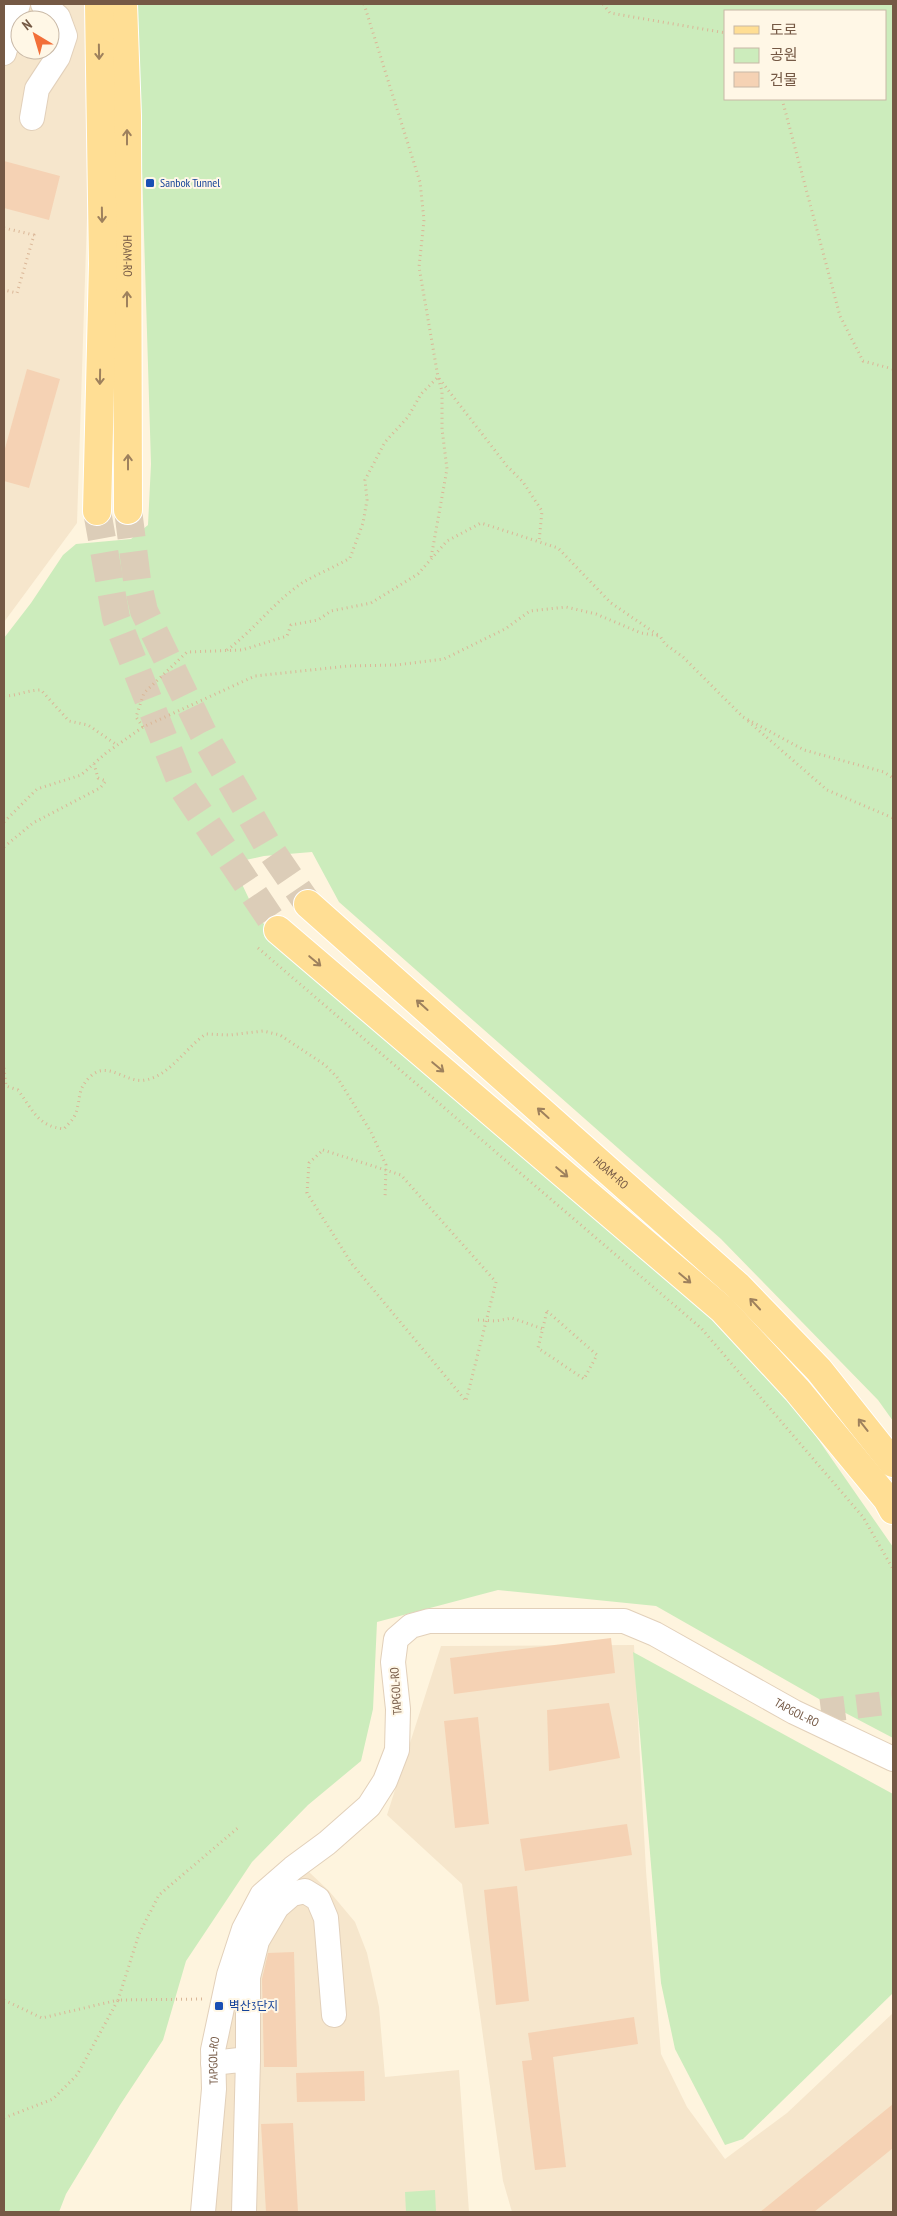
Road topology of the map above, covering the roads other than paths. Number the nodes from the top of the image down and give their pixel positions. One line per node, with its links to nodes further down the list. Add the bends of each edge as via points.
1 (18, 4): 5 (street)
2 (43, 4): 6 (street, via 58,17 65,36 58,57 36,89)
3 (99, 4): 8 (main road, one-way to 8, via 103,264)
4 (123, 4): 7 (main road, HOAM-RO, one-way to 4, via 127,126)
5 (4, 53)
6 (32, 118)
7 (128, 510)
8 (97, 512)
9 (308, 904): 11 (main road, HOAM-RO, one-way to 9, via 819,1370 738,1286)
10 (278, 930): 12 (main road, one-way to 12, via 722,1309 798,1390 888,1499)
11 (893, 1463)
12 (893, 1510)
13 (821, 1711): 14 (street)
14 (794, 1712): 15 (street, TAPGOL-RO); 18 (street, TAPGOL-RO, via 655,1634 624,1621 429,1621 411,1626 396,1639 393,1662 398,1709 397,1750 385,1781 369,1806 262,1895 244,1929 229,1975)
15 (893, 1759)
16 (334, 2015): 17 (street, via 326,1918 318,1899 305,1891 292,1894 277,1906 256,1941 248,1977)
17 (248, 2059): 18 (street); 20 (street)
18 (213, 2063): 19 (street, TAPGOL-RO, via 214,2090)
19 (204, 2212)
20 (244, 2212)

